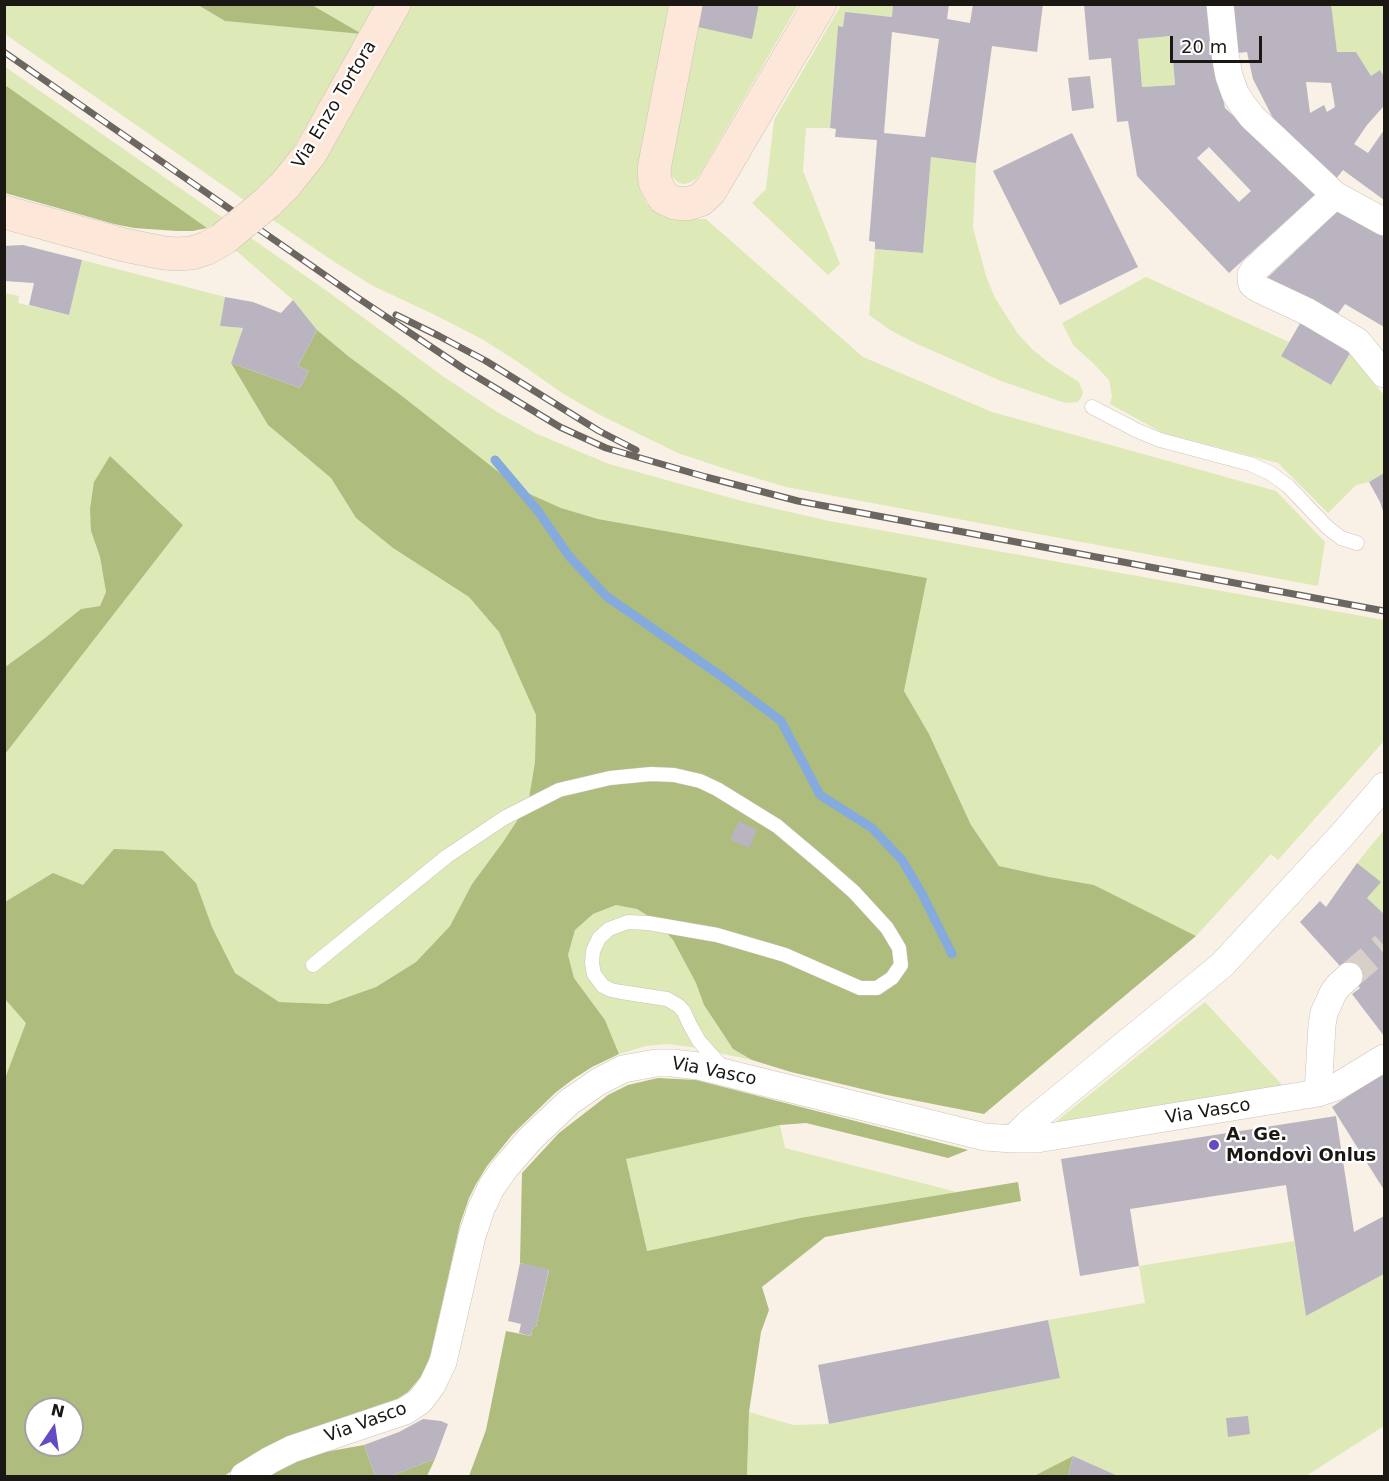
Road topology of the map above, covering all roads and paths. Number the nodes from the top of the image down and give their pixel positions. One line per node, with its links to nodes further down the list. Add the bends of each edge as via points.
1 (394, 4): 6 (street, Via Enzo Tortora, bridge, via 310,154 268,202 207,248 192,253 164,253)
2 (686, 4): 3 (street, via 654,176 664,198 687,204 710,191)
3 (820, 4)
4 (1220, 4): 5 (street, via 1226,65 1235,93 1252,117)
5 (1335, 195): 7 (street); 8 (street, via 1254,270 1252,284 1357,341)
6 (4, 212)
7 (1384, 222)
8 (1384, 374)
9 (1092, 407): 10 (lane, via 1160,440 1270,473 1327,527 1341,538)
10 (1357, 543)
11 (1384, 786): 17 (street, via 1222,965)
12 (313, 965): 15 (lane, via 446,857 504,818 559,790 610,777 651,774 700,781 777,826 854,892 887,928 899,948 901,965 892,978 877,988 860,988 785,955 717,935 648,923 628,922 609,929 599,938 592,963 603,986 666,999 679,1006 699,1041)
13 (1349, 976): 16 (street, via 1338,985 1324,1013)
14 (1384, 1058): 16 (street, Via Vasco, via 1338,1086)
15 (727, 1072): 17 (street, Via Vasco, via 969,1134); 18 (street, Via Vasco, via 673,1063 643,1064 614,1073 569,1101 530,1139 485,1198 472,1236 443,1362 420,1401 405,1411 292,1449)
16 (1318, 1093): 17 (street, Via Vasco, via 1060,1136)
17 (1013, 1139)
18 (244, 1476)

